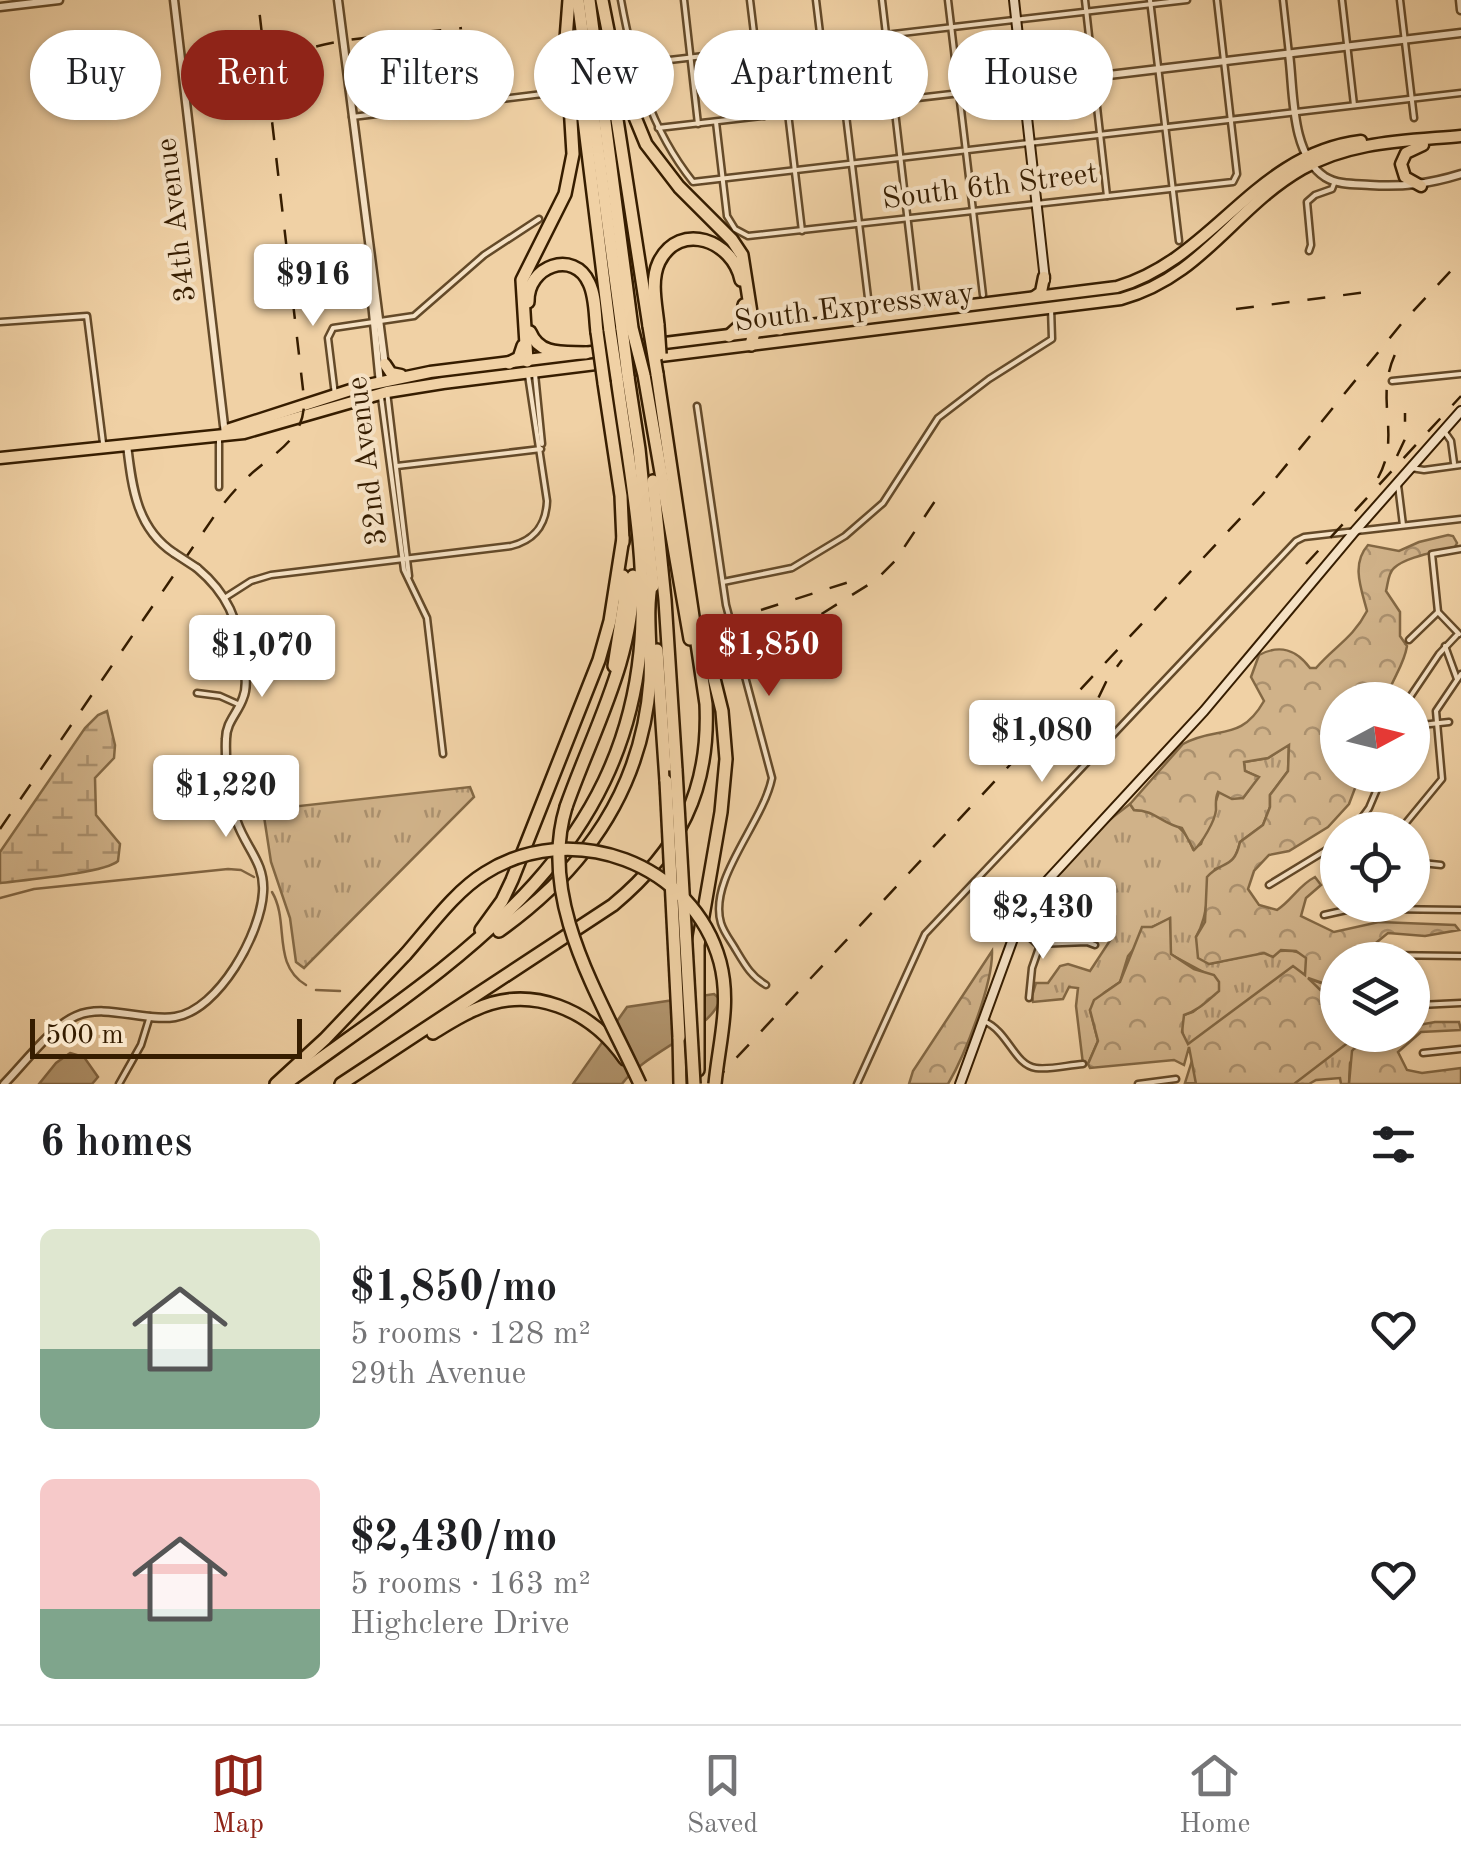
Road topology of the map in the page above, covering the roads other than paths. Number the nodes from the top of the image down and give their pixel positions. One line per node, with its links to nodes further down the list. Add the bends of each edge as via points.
1 (59, 0): 23 (street)
2 (174, 0): 119 (street, 34th Avenue)
3 (338, 0): 39 (street, 32nd Avenue)
4 (569, 0): 99 (highway); 101 (highway, via 571,173 524,272 520,297)
5 (578, 0): 99 (highway)
6 (589, 0): 99 (highway)
7 (601, 0): 94 (highway, via 616,71 638,128 672,179 738,248); 98 (highway)
8 (622, 0): 28 (street)
9 (684, 0): 41 (street)
10 (750, 0): 29 (street)
11 (816, 0): 30 (street)
12 (882, 0): 31 (street)
13 (948, 0): 27 (street)
14 (1014, 0): 26 (main road)
15 (1084, 0): 25 (street)
16 (1187, 0): 22 (street)
17 (1217, 0): 44 (street)
18 (1283, 0): 40 (street)
19 (1342, 0): 38 (street)
20 (1400, 0): 37 (street)
21 (1460, 0): 24 (street)
22 (1151, 2): 25 (street); 45 (street)
23 (0, 6)
24 (1461, 10)
25 (1086, 12): 26 (street); 35 (street)
26 (1017, 20): 27 (street); 34 (main road)
27 (952, 27): 32 (street); 33 (street)
28 (628, 30)
29 (754, 30)
30 (819, 30)
31 (885, 30)
32 (927, 30)
33 (952, 30)
34 (1018, 30)
35 (1088, 30)
36 (1461, 34): 37 (street)
37 (1405, 40): 38 (street); 48 (street)
38 (1348, 47): 40 (street); 49 (street)
39 (344, 50)
40 (1290, 54): 44 (street); 50 (street)
41 (690, 58): 42 (street); 43 (street); 63 (street)
42 (694, 58)
43 (674, 60)
44 (1224, 62): 45 (street); 52 (street)
45 (1159, 70): 46 (street); 64 (street)
46 (1113, 75)
47 (1461, 93): 48 (street)
48 (1412, 98): 49 (street); 51 (street)
49 (1354, 105): 50 (street)
50 (1296, 112): 52 (street); 71 (street)
51 (1414, 118)
52 (1231, 119): 64 (street); 78 (street, South 6th Street, via 1236,180)
53 (352, 120): 97 (street, 32nd Avenue)
54 (655, 120): 65 (street)
55 (732, 120): 62 (street)
56 (789, 120): 73 (street)
57 (847, 120): 72 (street)
58 (896, 120): 70 (street)
59 (963, 120): 69 (street)
60 (1029, 120): 68 (main road)
61 (1098, 120): 67 (street)
62 (716, 122): 63 (street); 75 (street)
63 (698, 124): 65 (street)
64 (1166, 127): 67 (street); 78 (street)
65 (658, 128): 75 (street, via 693,182)
66 (1461, 132): 71 (main road, South Expressway); 77 (main road, via 1406,153 1403,174)
67 (1100, 134): 68 (street); 79 (street)
68 (1032, 142): 69 (street); 80 (main road)
69 (966, 150): 70 (street); 81 (street)
70 (901, 157): 72 (street); 83 (street)
71 (1310, 160): 76 (street); 89 (main road, South Expressway, via 1266,180 1165,267 1117,287); 93 (main road, South Expressway, via 1168,280 1121,299)
72 (852, 162): 73 (street); 84 (street)
73 (794, 169): 75 (street); 85 (street)
74 (1461, 174): 77 (street)
75 (722, 178): 85 (street, South 6th Street, via 729,222 748,236)
76 (1334, 184): 77 (street); 87 (street, via 1307,202)
77 (1420, 186)
78 (1173, 189): 79 (street, South 6th Street); 86 (street)
79 (1106, 196): 80 (street, South 6th Street)
80 (1038, 204): 81 (street, South 6th Street); 88 (main road)
81 (973, 211): 83 (street, South 6th Street); 90 (street)
82 (539, 219): 97 (street, via 488,252 417,314)
83 (908, 219): 84 (street, South 6th Street); 92 (street)
84 (859, 225): 85 (street, South 6th Street); 95 (street)
85 (802, 232)
86 (1179, 240)
87 (1309, 251)
88 (1047, 280): 89 (main road); 91 (main road); 93 (main road)
89 (1076, 293): 93 (main road, South Expressway)
90 (983, 295)
91 (1027, 299): 93 (main road, South Expressway); 100 (main road, South Expressway)
92 (917, 300)
93 (1050, 300): 103 (main road, South Expressway); 138 (street, via 1052,339 938,418 883,503 845,536 792,568)
94 (747, 303): 98 (highway, via 730,255 713,243 686,240 659,262); 100 (highway, via 758,324); 102 (highway, via 742,324); 103 (highway)
95 (869, 306)
96 (0, 322): 122 (street, via 87,316)
97 (376, 322): 106 (street, 32nd Avenue); 112 (street, 32nd Avenue); 114 (street, via 330,332)
98 (653, 325): 110 (highway, bridge)
99 (615, 330): 101 (highway, via 590,283 562,266 544,270 531,284); 110 (highway, bridge); 110 (highway, bridge)
100 (780, 330): 103 (main road, South Expressway)
101 (527, 331): 104 (highway, via 546,350); 105 (highway, via 521,355); 107 (highway)
102 (730, 336): 103 (main road, South Expressway); 104 (main road, South Expressway)
103 (751, 337): 107 (main road, South Expressway)
104 (586, 353): 107 (main road, South Expressway)
105 (508, 363): 107 (main road, South Expressway); 109 (main road, South Expressway)
106 (384, 364): 109 (main road, via 393,374); 112 (street, 32nd Avenue)
107 (530, 366): 113 (main road, South Expressway); 123 (street)
108 (1461, 374): 111 (street)
109 (412, 376): 112 (main road, South Expressway)
110 (636, 377): 120 (highway); 133 (highway, via 621,496); 135 (highway, via 660,396); 137 (highway); 153 (highway, via 701,700); 187 (highway, bridge, via 660,542)
111 (1392, 381)
112 (384, 387): 113 (main road, South Expressway); 114 (main road, South Expressway); 116 (street, 32nd Avenue); 119 (main road, South Expressway, via 259,430); 126 (street, 32nd Avenue)
113 (407, 388): 116 (main road, via 393,395)
114 (335, 395): 119 (main road, South Expressway)
115 (697, 406): 138 (street)
116 (389, 407): 126 (street, 32nd Avenue)
117 (1461, 411): 118 (main road)
118 (1444, 431): 125 (street); 127 (main road)
119 (220, 434): 121 (main road, South Expressway); 129 (street)
120 (626, 442): 148 (highway, via 632,610 622,666); 166 (highway, via 642,595 640,649 622,735 589,810 550,868)
121 (126, 445): 122 (main road, South Expressway); 139 (street, bridge, via 140,511 152,533)
122 (104, 448): 124 (main road, South Expressway)
123 (542, 449): 126 (street); 136 (street, via 548,506 538,532 511,546)
124 (0, 458)
125 (1458, 465): 127 (street)
126 (394, 467): 136 (street, 32nd Avenue)
127 (1412, 468): 128 (main road)
128 (1398, 484): 131 (street); 132 (main road)
129 (220, 487)
130 (1461, 519): 131 (street)
131 (1403, 526): 132 (street)
132 (1354, 531): 161 (main road, via 1204,712 1057,868); 189 (street, via 1300,538 925,934)
133 (623, 538): 148 (highway, via 624,602); 166 (highway, via 610,622 546,798 502,901)
134 (1461, 549): 140 (street, via 1432,554)
135 (685, 555): 153 (highway, via 706,704); 187 (highway, bridge, via 722,711 725,777 698,944)
136 (405, 559): 139 (street, via 265,576); 152 (street, 32nd Avenue, via 427,618)
137 (652, 580): 167 (highway, via 646,719 629,781 544,896); 186 (highway, bridge)
138 (723, 582): 168 (street, via 772,778 720,890 718,910 745,967)
139 (226, 597): 147 (street, via 240,636 246,684)
140 (1438, 612): 141 (street); 142 (street)
141 (1460, 633): 143 (street)
142 (1409, 640)
143 (1445, 646): 144 (street); 145 (street)
144 (1459, 676): 151 (street, via 1437,708)
145 (1420, 682)
146 (197, 693): 147 (street)
147 (240, 705): 172 (street, via 226,739 234,813 262,873 263,899 254,930 209,999 181,1015)
148 (604, 710): 179 (highway, bridge, via 566,807 558,856 562,901)
149 (1449, 722): 151 (street)
150 (1430, 724): 151 (street)
151 (1436, 724): 154 (street, via 1440,783)
152 (443, 754)
153 (700, 782): 176 (highway, via 680,830 626,894)
154 (1415, 812)
155 (1320, 853): 158 (street)
156 (1430, 864): 157 (street)
157 (1441, 865)
158 (1269, 885)
159 (1430, 910): 160 (street)
160 (1461, 910)
161 (1017, 925): 162 (street); 173 (main road)
162 (1040, 945): 163 (street); 169 (street)
163 (1095, 945)
164 (1430, 956): 165 (street)
165 (1461, 956)
166 (446, 966): 167 (highway)
167 (425, 981): 184 (highway)
168 (766, 985)
169 (1029, 998)
170 (1461, 1003): 171 (street)
171 (1430, 1004)
172 (150, 1016): 181 (street, via 76,1016); 182 (street)
173 (982, 1021): 177 (street, via 1002,1032 1027,1066); 190 (main road)
174 (1461, 1049): 175 (street)
175 (1423, 1053)
176 (375, 1061): 179 (highway, bridge, via 485,1005 543,1001 598,1028); 185 (highway)
177 (1084, 1064)
178 (1176, 1079): 180 (street)
179 (638, 1080)
180 (1155, 1083): 191 (street)
181 (4, 1084)
182 (119, 1084)
183 (276, 1084): 188 (highway, bridge, via 466,888 498,866 562,848 625,859 656,875 698,914 715,947 726,1000)
184 (285, 1084)
185 (340, 1084)
186 (680, 1084)
187 (695, 1084)
188 (715, 1084)
189 (857, 1084)
190 (957, 1084)
191 (1138, 1084)

